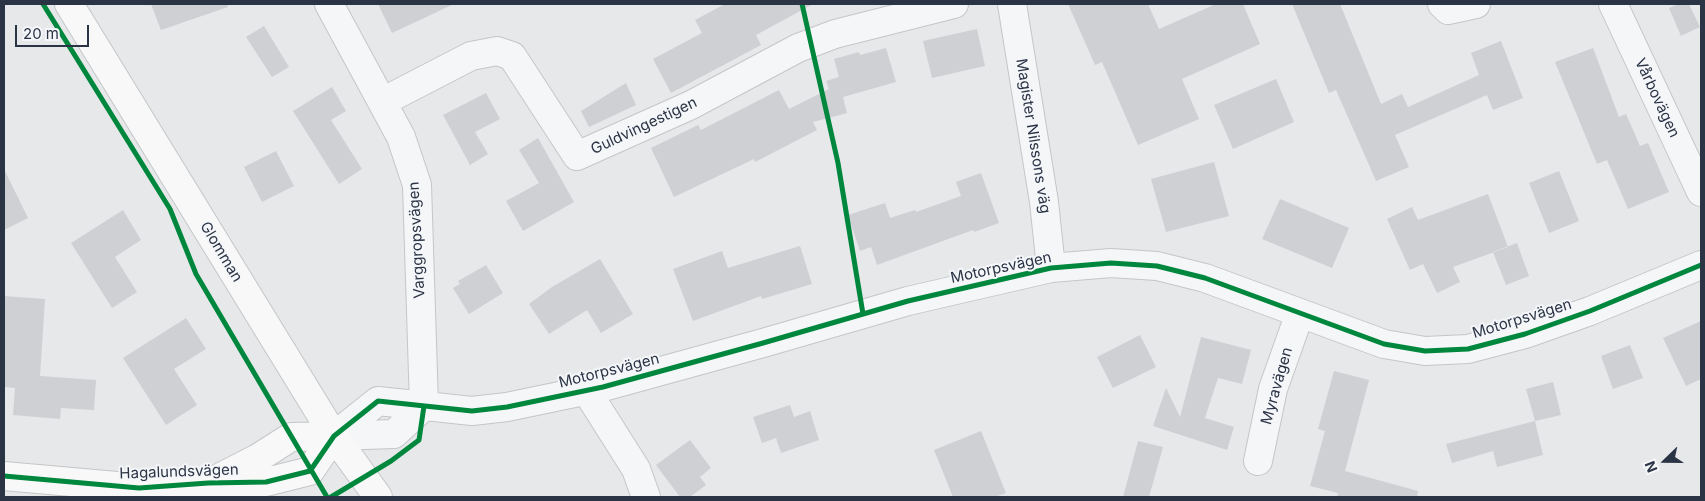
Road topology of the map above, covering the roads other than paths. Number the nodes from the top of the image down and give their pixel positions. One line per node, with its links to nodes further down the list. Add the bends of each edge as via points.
1 (69, 4): 15 (street, Glomman)
2 (329, 4): 8 (street, Varggropsvägen)
3 (954, 4): 8 (street, Guldvingestigen, via 835,34 804,46 691,105 576,156 512,56 497,51 471,56)
4 (1012, 4): 11 (street, Magister Nilssons väg)
5 (1442, 4): 6 (street, via 1448,10)
6 (1476, 4)
7 (1613, 4): 9 (street, Vårbovägen)
8 (382, 102): 14 (street, Varggropsvägen, via 402,137 417,185)
9 (1701, 192)
10 (1701, 265): 12 (street, Motorpsvägen, via 1581,314 1525,334 1468,349 1425,351 1384,344)
11 (1052, 268): 12 (street, Motorpsvägen, via 1111,263 1157,266 1206,278); 13 (street, Motorpsvägen, via 908,302)
12 (1300, 313): 16 (street, Myravägen, via 1273,390)
13 (586, 390): 14 (street, Motorpsvägen, via 472,411); 21 (street, Motorpsvägen, via 636,468)
14 (424, 406): 15 (street, Motorpsvägen, via 378,401)
15 (334, 436): 18 (street, Hagalundsvägen, via 291,437); 18 (street, Hagalundsvägen, via 310,471 266,482); 20 (street, Glomman)
16 (1258, 461)
17 (4, 476): 19 (street, Hagalundsvägen)
18 (208, 483): 19 (street, Hagalundsvägen)
19 (138, 493)
20 (378, 497)
21 (646, 497)

